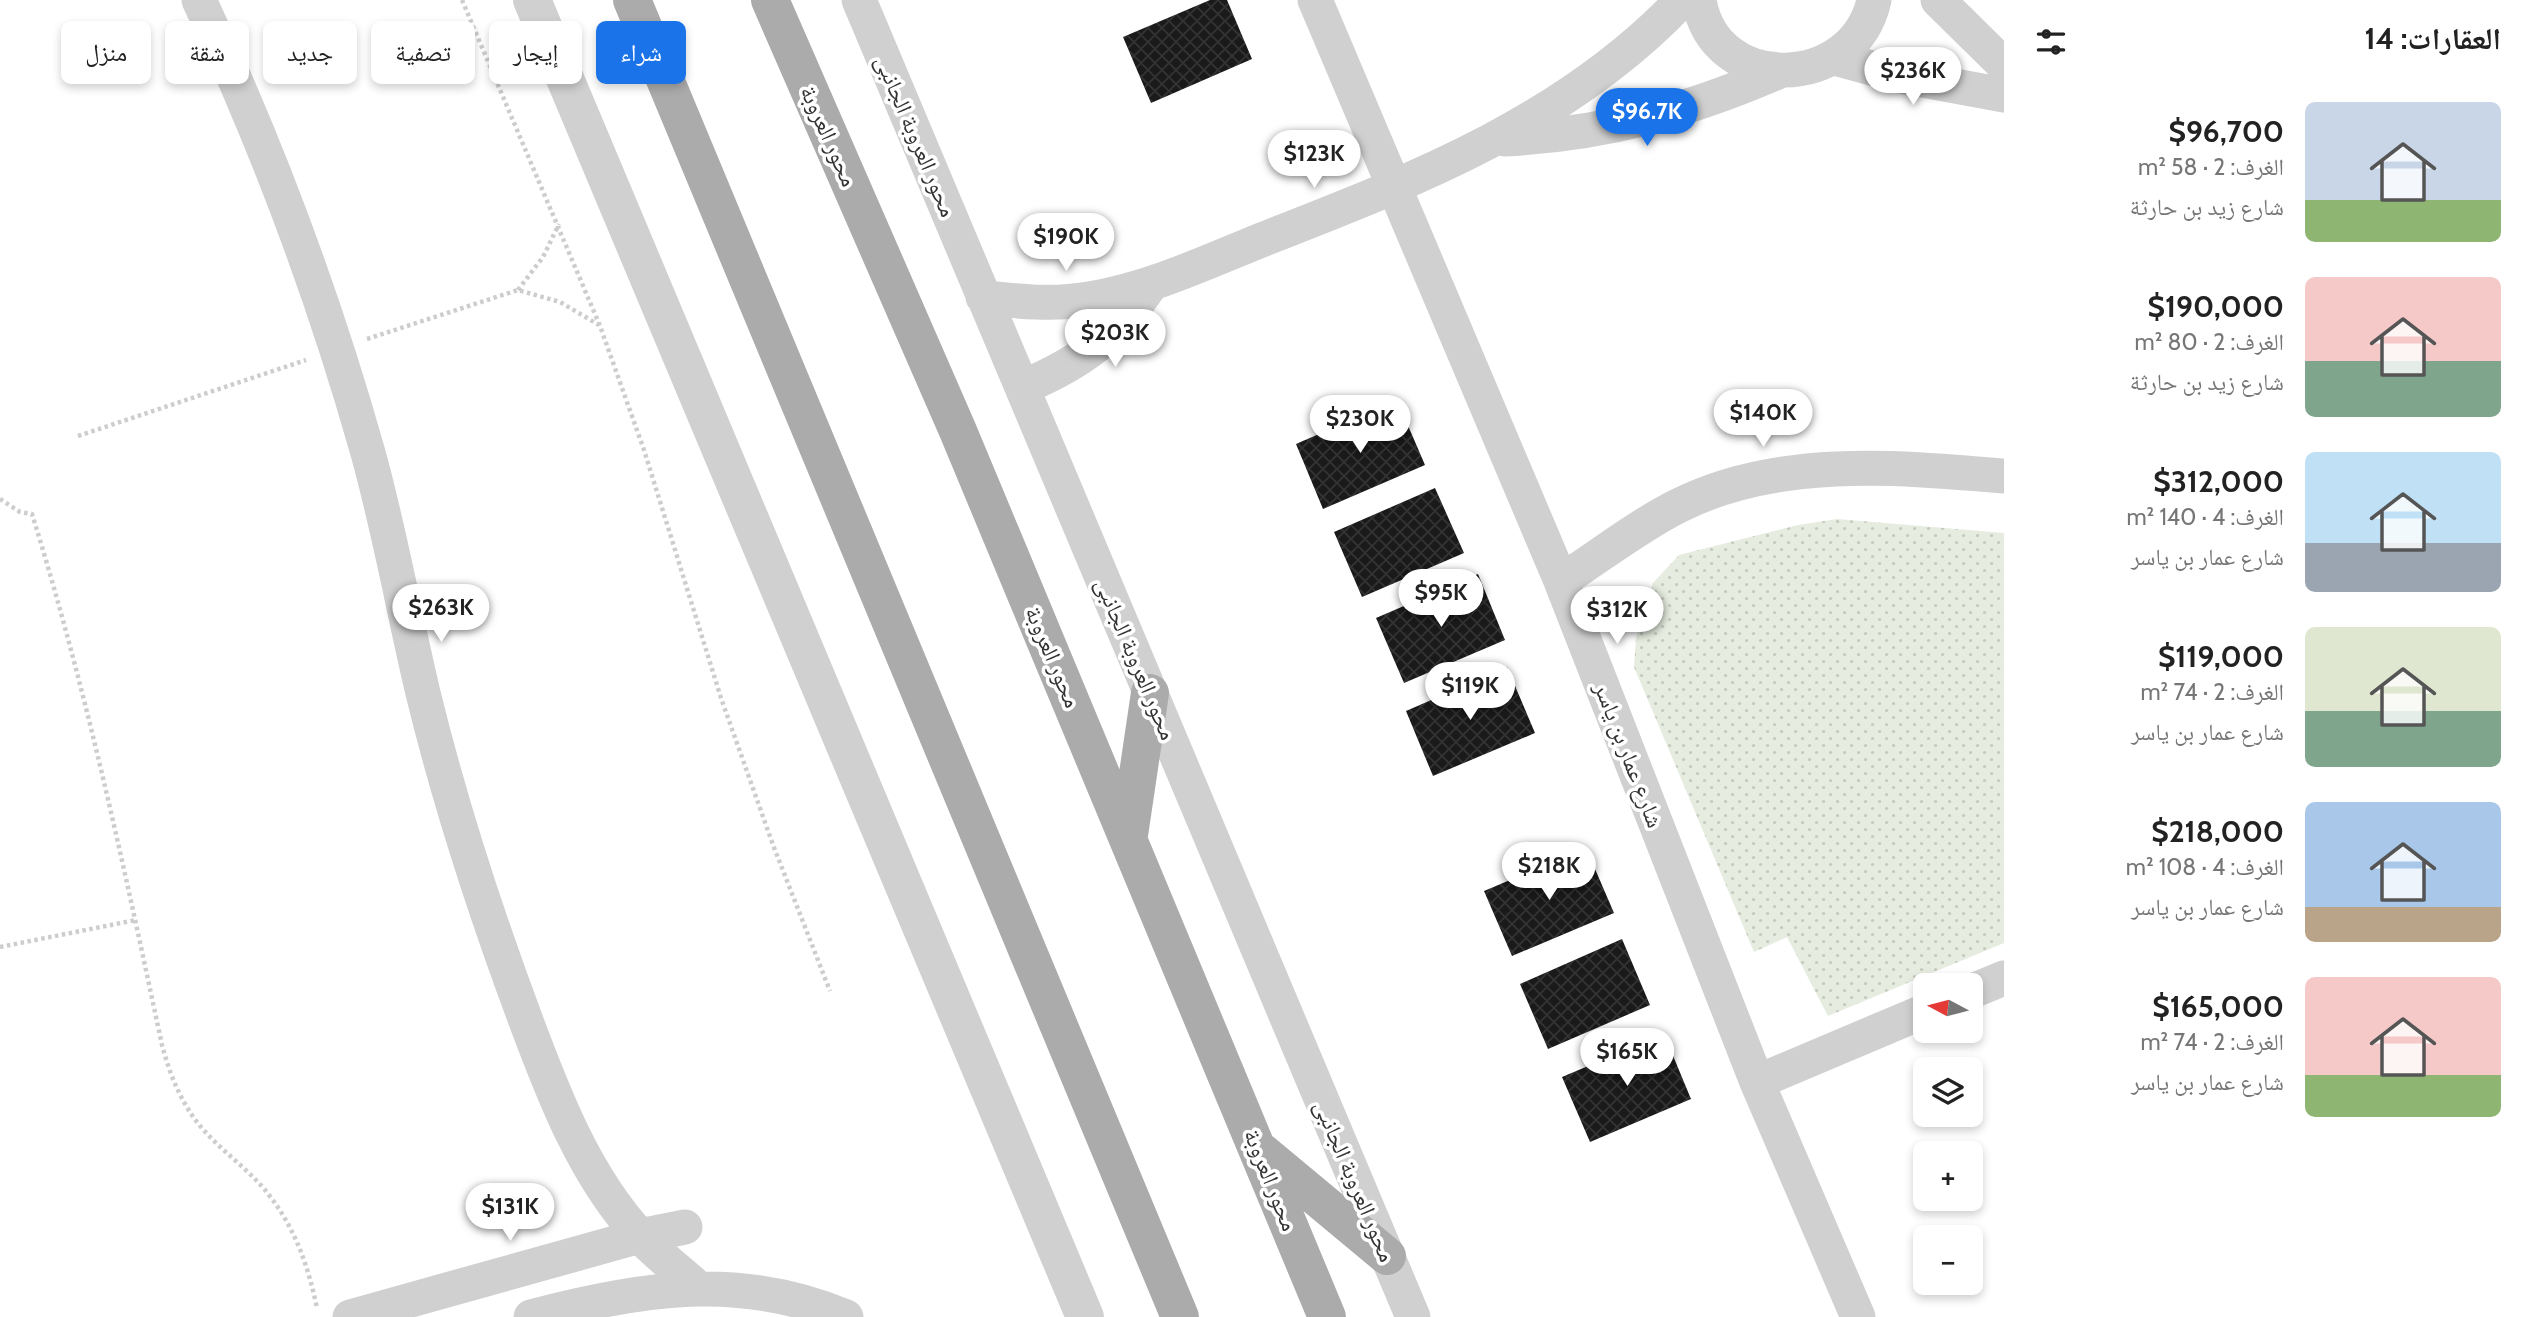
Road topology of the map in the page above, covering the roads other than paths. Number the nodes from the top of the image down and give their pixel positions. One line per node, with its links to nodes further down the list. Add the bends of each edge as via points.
1 (199, 0): 30 (street, via 244,95 303,246 336,349 369,456 427,708 505,965 555,1098 586,1159)
2 (532, 0): 36 (street)
3 (632, 0): 37 (main road)
4 (770, 0): 23 (main road, محور العروبة)
5 (859, 0): 18 (street, محور العروبة الجانبى)
6 (1315, 0): 16 (street, شارع عمار بن ياسر)
7 (1682, 0): 15 (street, via 1603,73)
8 (1699, 0): 13 (street, via 1722,44 1758,67)
9 (1874, 0): 11 (street, via 1866,24)
10 (1938, 0): 12 (street)
11 (1835, 58): 13 (street, via 1808,69); 14 (street)
12 (2004, 65)
13 (1780, 71): 15 (street, via 1725,95 1635,122 1553,137)
14 (2004, 95)
15 (1494, 140): 16 (street)
16 (1395, 188): 17 (street); 21 (street, شارع عمار بن ياسر)
17 (1152, 283): 18 (street, via 1120,293 1052,303); 19 (street, via 1128,318 1097,348 1062,371)
18 (984, 297): 19 (street, محور العروبة الجانبى)
19 (1023, 387): 22 (street, محور العروبة الجانبى)
20 (2004, 475): 21 (street, via 1875,468 1778,474 1734,483 1678,506)
21 (1561, 580): 27 (street, شارع عمار بن ياسر)
22 (1150, 693): 23 (main road); 31 (street, محور العروبة الجانبى)
23 (1129, 838): 28 (main road, محور العروبة)
24 (2004, 978): 25 (street)
25 (1983, 987)
26 (1913, 1017): 27 (street)
27 (1757, 1083): 40 (street, شارع عمار بن ياسر)
28 (1257, 1148): 31 (main road); 38 (main road, محور العروبة)
29 (685, 1227): 30 (street)
30 (640, 1236): 32 (street); 33 (street)
31 (1387, 1256): 39 (street, محور العروبة الجانبى)
32 (698, 1288): 34 (street, via 631,1293); 35 (street, via 761,1293)
33 (350, 1317)
34 (531, 1317)
35 (846, 1317)
36 (1085, 1317)
37 (1180, 1317)
38 (1327, 1317)
39 (1413, 1317)
40 (1858, 1317)

